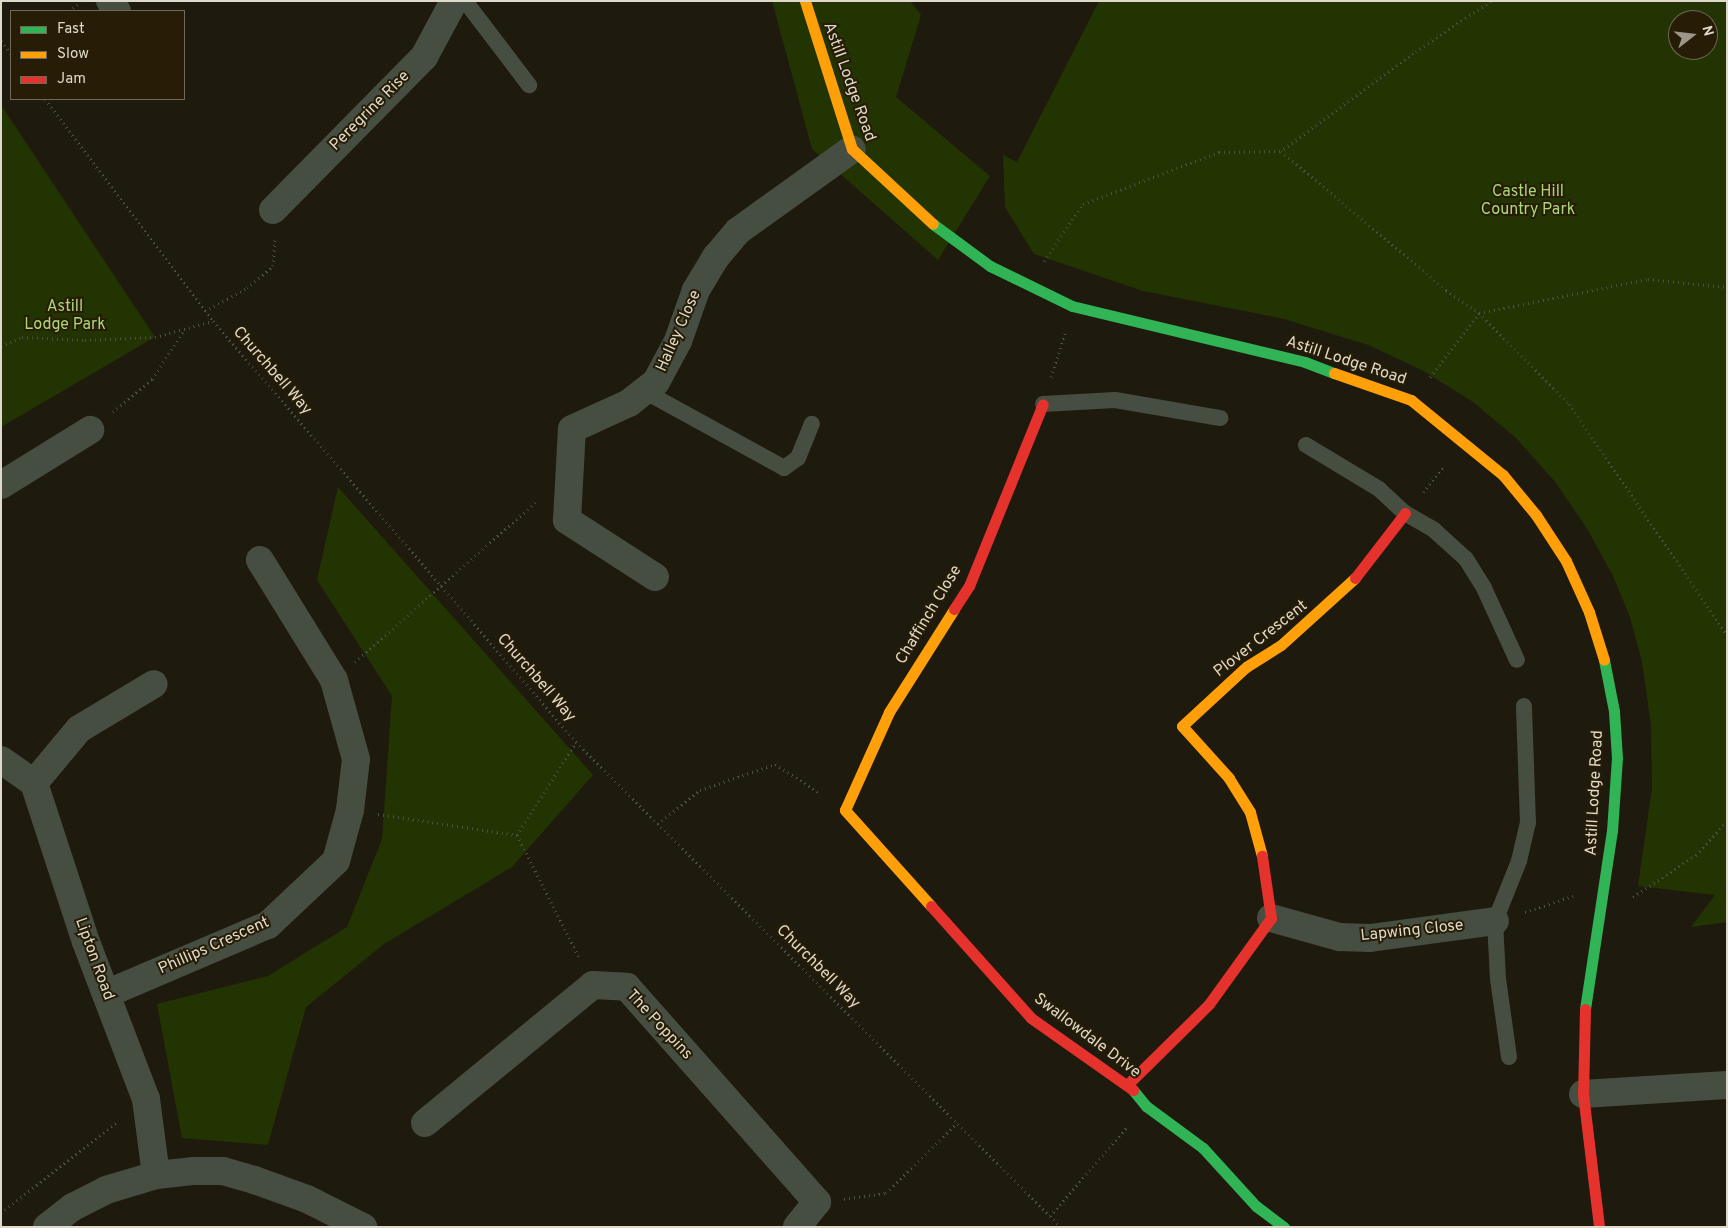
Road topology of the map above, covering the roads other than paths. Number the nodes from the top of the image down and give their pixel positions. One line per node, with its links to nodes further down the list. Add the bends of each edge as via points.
1 (454, 1): 6 (street, Peregrine Rise, via 424,57)
2 (466, 1): 4 (lane)
3 (805, 1): 5 (street, Astill Lodge Road)
4 (530, 85)
5 (852, 149): 7 (street, Halley Close, via 738,232 716,257 696,290 678,341 656,382); 29 (street, Astill Lodge Road, via 922,216 990,266 1027,286 1072,306 1305,362 1411,400 1503,475 1536,515 1566,561 1589,612 1606,667 1614,711 1617,758 1604,896 1584,1019)
6 (273, 210)
7 (644, 391): 10 (lane, via 784,468 798,458); 16 (street, Halley Close, via 629,403 572,429 567,520)
8 (1043, 404): 9 (lane, via 1115,400); 22 (street, Chaffinch Close, via 969,586 889,712)
9 (1220, 418)
10 (812, 424)
11 (90, 430): 13 (street)
12 (1306, 445): 14 (lane, via 1379,489)
13 (1, 486)
14 (1405, 513): 17 (lane, via 1434,530 1466,559 1484,588); 23 (street, Plover Crescent, via 1347,589 1281,646 1246,667 1182,726 1229,778 1250,812 1263,854)
15 (260, 560): 25 (street, Phillips Crescent, via 334,680 356,759 350,810 336,861 268,926)
16 (655, 577)
17 (1517, 660)
18 (154, 684): 21 (street, via 79,729)
19 (1524, 706): 24 (lane, via 1528,823 1519,861)
20 (1, 760): 21 (street)
21 (34, 783): 25 (street, Lipton Road)
22 (845, 810): 27 (street, Swallowdale Drive, via 1031,1018)
23 (1271, 918): 24 (street, Lapwing Close, via 1331,935 1370,938); 27 (street, via 1209,1004)
24 (1496, 922): 26 (lane, via 1498,978)
25 (106, 994): 31 (street, Lipton Road, via 146,1099)
26 (1509, 1058)
27 (1128, 1084): 35 (street, Swallowdale Drive, via 1146,1106 1204,1148 1256,1206)
28 (1727, 1085): 29 (street)
29 (1583, 1094): 36 (street, Astill Lodge Road)
30 (425, 1123): 34 (street, The Poppins, via 593,985 628,987 817,1202)
31 (156, 1175): 32 (street, via 106,1190 73,1207); 33 (street, via 223,1171 307,1199)
32 (47, 1227)
33 (363, 1227)
34 (797, 1227)
35 (1284, 1227)
36 (1599, 1227)

